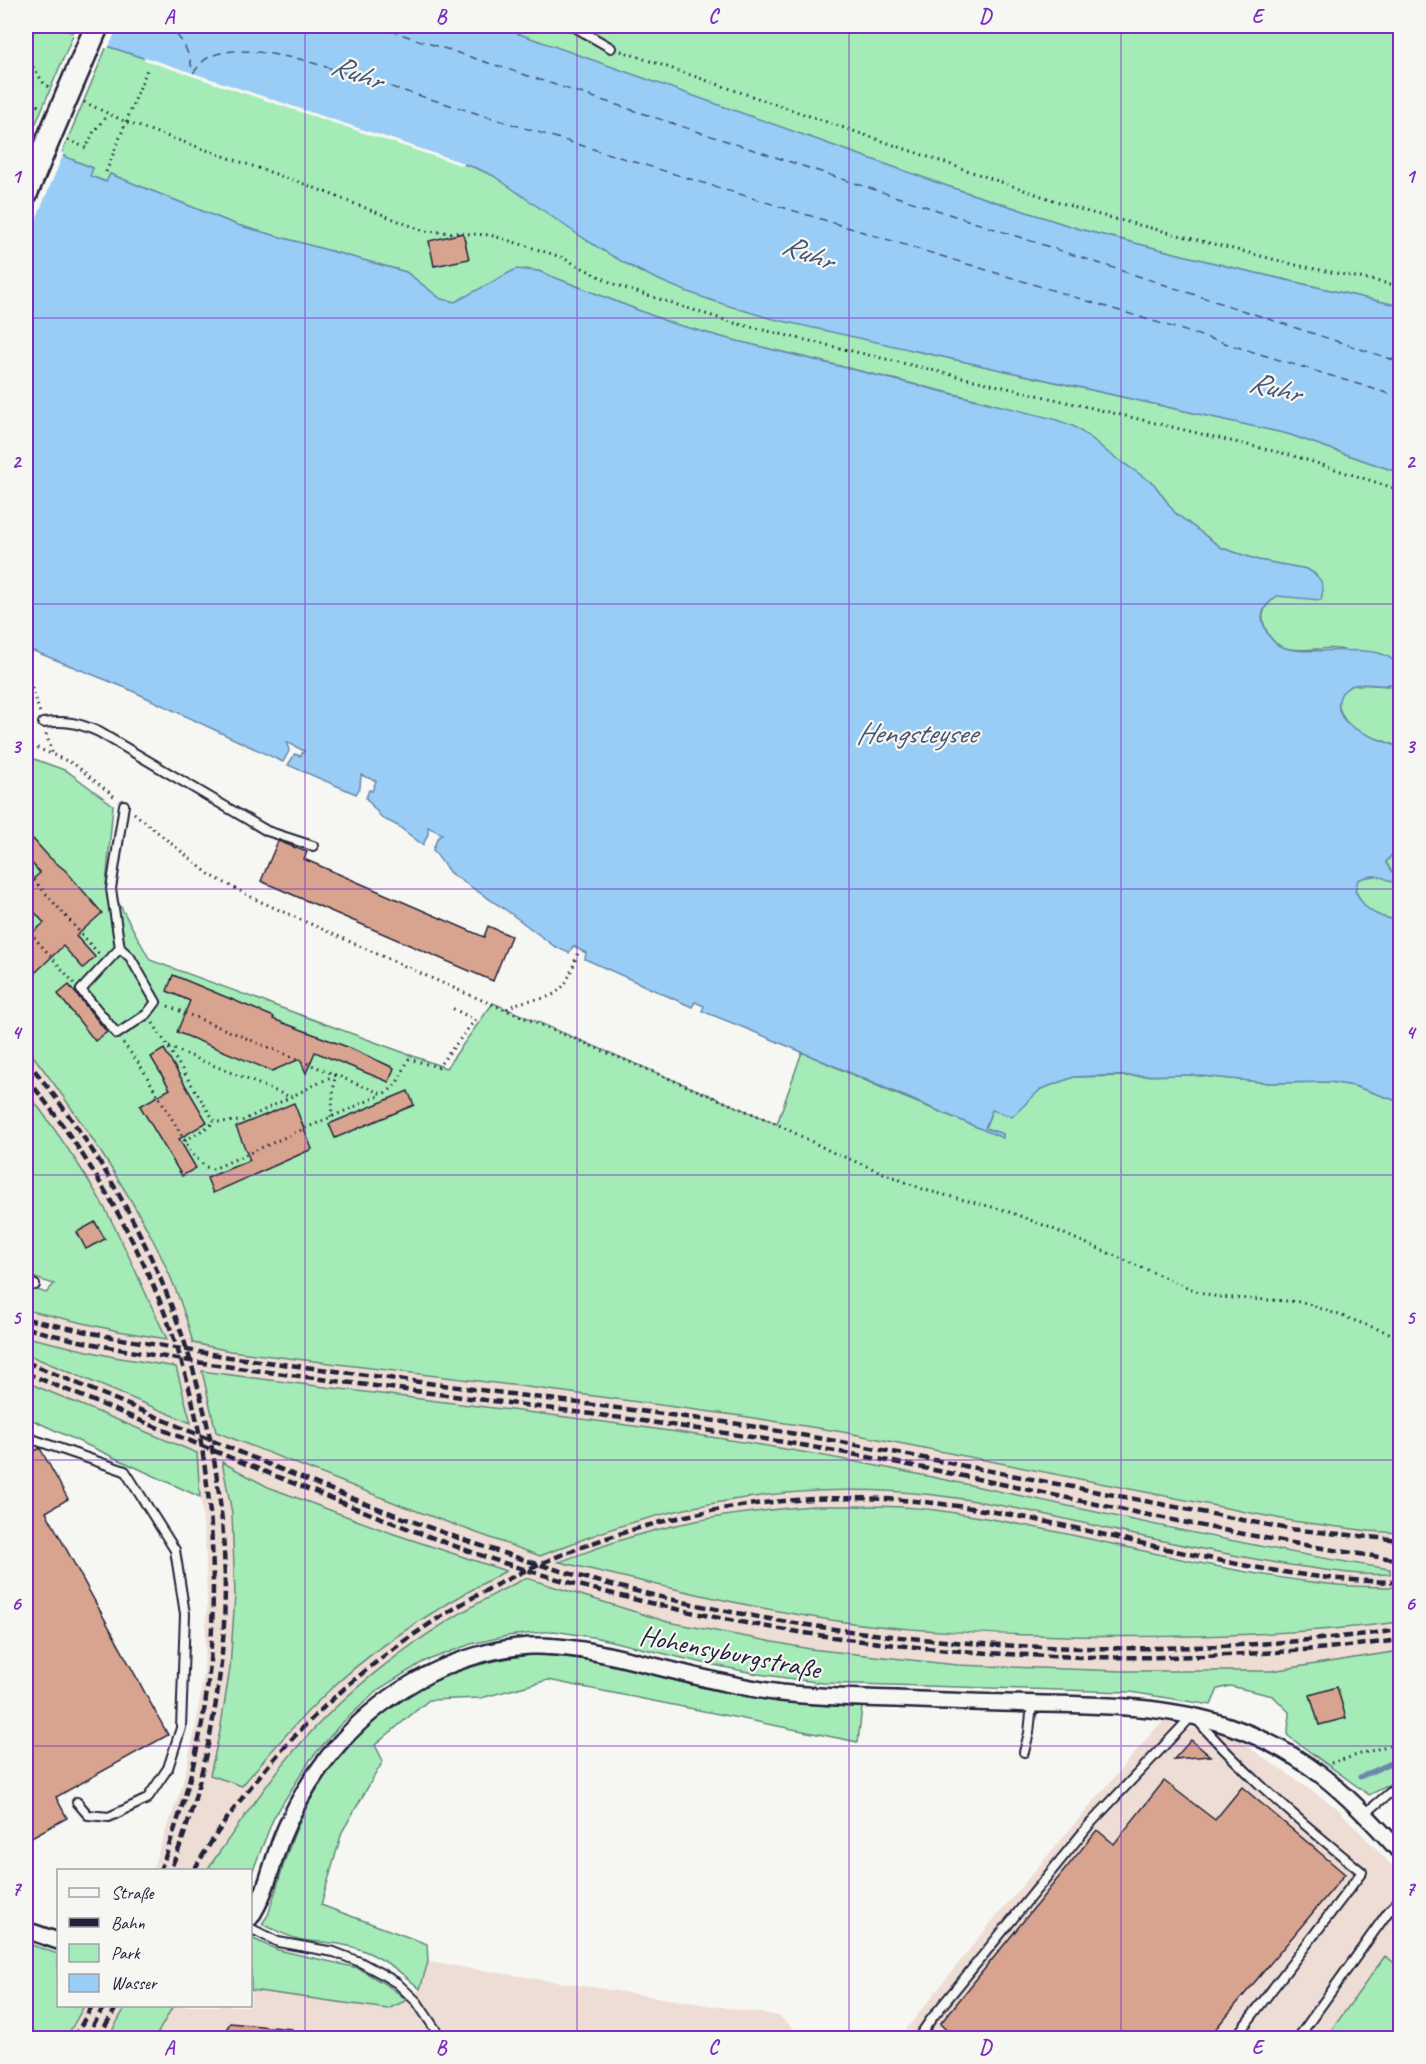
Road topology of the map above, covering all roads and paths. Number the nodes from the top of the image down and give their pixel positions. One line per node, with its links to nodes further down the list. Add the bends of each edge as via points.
1 (97, 26): 10 (main road, bridge)
2 (573, 26): 3 (lane)
3 (611, 48): 11 (path, via 1088,212 1296,265)
4 (26, 57): 6 (path, via 45,85)
5 (148, 67): 7 (path)
6 (57, 90)
7 (126, 122): 8 (path, via 108,115 86,148); 9 (path); 12 (path, via 307,185 424,231 490,236 530,247 561,257 618,286 734,323 1294,456)
8 (69, 141)
9 (106, 172)
10 (26, 193)
11 (1401, 286)
12 (1401, 490)
13 (26, 686): 14 (path, via 32,688)
14 (43, 723): 16 (path); 18 (lane, via 62,721 99,732 267,831)
15 (26, 743): 16 (path)
16 (53, 755): 17 (path, via 74,764)
17 (124, 805): 21 (lane, via 111,889); 27 (path, via 210,875 233,888)
18 (313, 846)
19 (26, 871): 23 (path)
20 (26, 928): 24 (path)
21 (120, 948): 23 (lane); 25 (lane, via 130,957)
22 (579, 950): 27 (path, via 559,993 517,1002)
23 (106, 962): 24 (lane)
24 (81, 990): 29 (lane)
25 (156, 1002): 28 (lane); 31 (path)
26 (452, 1008): 32 (path, via 475,1020 438,1067 409,1059 396,1086)
27 (506, 1009): 39 (path, via 777,1124 832,1152 925,1190 1004,1210 1046,1226 1196,1291 1218,1297 1304,1302)
28 (147, 1014): 29 (lane); 30 (path)
29 (117, 1034): 36 (path)
30 (167, 1046): 33 (path); 35 (path)
31 (335, 1075): 32 (path); 33 (path); 34 (path)
32 (382, 1094): 34 (path)
33 (290, 1097): 35 (path, via 242,1121)
34 (332, 1117): 36 (path, via 213,1169 200,1162)
35 (215, 1122): 36 (path)
36 (185, 1141)
37 (26, 1281): 38 (lane)
38 (35, 1285)
39 (1401, 1337)
40 (26, 1437): 47 (lane, via 125,1472 175,1550 184,1614 181,1728 168,1768 147,1799 109,1816 88,1815)
41 (1032, 1704): 42 (street, Hohensyburgstraße, via 1129,1707); 44 (lane); 51 (street, Hohensyburgstraße, via 779,1692 588,1650 529,1646 497,1651 430,1674 395,1694 362,1720 327,1758 292,1813)
42 (1192, 1715): 45 (street, Hohensyburgstraße, via 1264,1740); 56 (lane, via 1089,1825); 57 (lane, via 1230,1756 1362,1872)
43 (1401, 1742): 45 (path, via 1330,1763)
44 (1024, 1752)
45 (1324, 1776): 48 (street, Hohensyburgstraße)
46 (1401, 1784): 48 (lane)
47 (76, 1802)
48 (1366, 1813): 49 (street, Hohensyburgstraße)
49 (1401, 1852)
50 (1401, 1899): 58 (lane)
51 (252, 1915)
52 (252, 1929): 55 (lane, via 278,1942 334,1952 382,1974 417,2002)
53 (26, 1930): 54 (street)
54 (57, 1941)
55 (441, 2038)
56 (918, 2038)
57 (1235, 2038)
58 (1298, 2038)

